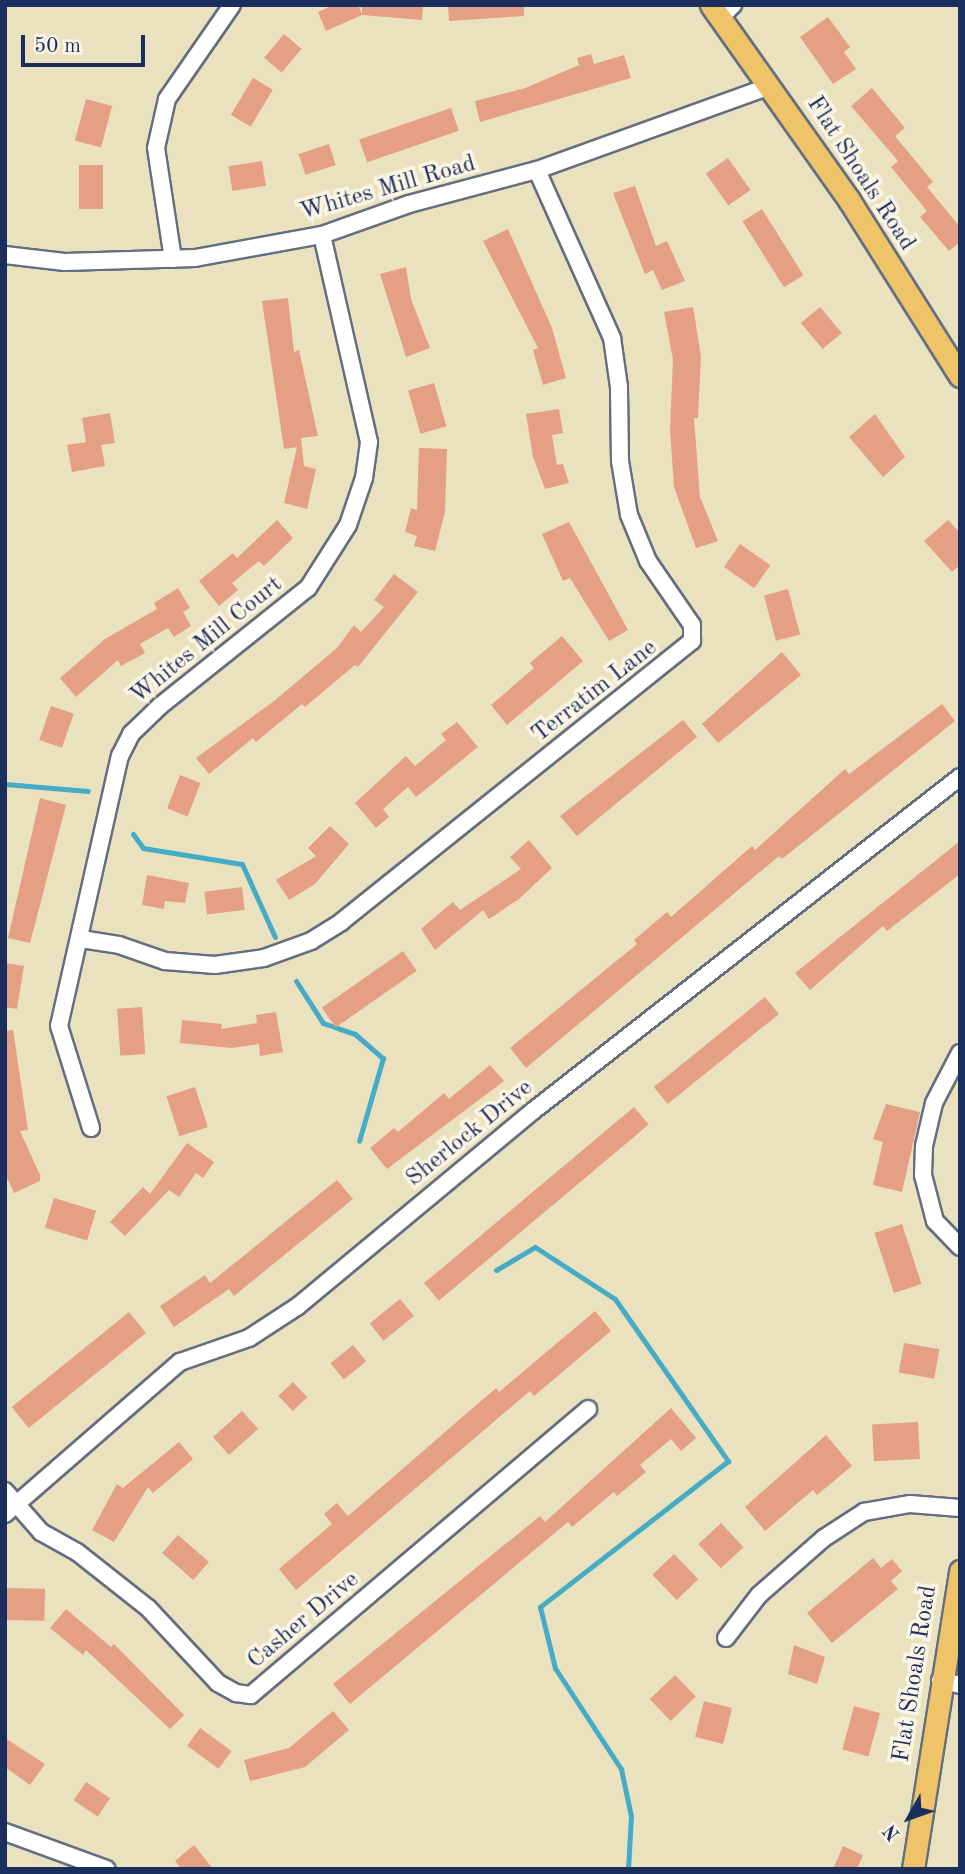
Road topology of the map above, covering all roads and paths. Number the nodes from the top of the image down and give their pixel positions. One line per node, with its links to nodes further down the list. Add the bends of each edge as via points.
1 (232, 5): 7 (street, via 167,99 156,148)
2 (722, 9): 3 (main road, Flat Shoals Road)
3 (770, 86): 4 (street, Whites Mill Road); 8 (main road, Flat Shoals Road, via 849,200)
4 (537, 170): 5 (street, Whites Mill Road, via 409,204); 10 (street, Terratim Lane, via 612,338 619,387 620,461 629,515 648,561 692,625 692,641 341,922 311,941 264,958 215,965 165,961 119,945)
5 (322, 235): 7 (street, Whites Mill Road); 10 (street, Whites Mill Court, via 369,442 357,502 337,547 308,588 131,734 120,756)
6 (5, 256): 7 (street, Whites Mill Road, via 65,262)
7 (173, 259)
8 (960, 376)
9 (960, 777): 17 (street, Sherlock Drive, via 533,1111 298,1306 249,1338 180,1362)
10 (81, 939): 12 (street, Whites Mill Court, via 59,1026)
11 (960, 1053): 13 (street, via 934,1103 923,1175 935,1221)
12 (91, 1128)
13 (959, 1247)
14 (587, 1409): 17 (street, Casher Drive, via 251,1695 218,1683 148,1608 77,1552)
15 (5, 1492): 17 (street)
16 (960, 1508): 19 (street, via 910,1504 864,1512 824,1538 759,1595)
17 (10, 1510)
18 (960, 1571): 20 (main road, Flat Shoals Road)
19 (726, 1638)
20 (950, 1683): 23 (main road, Flat Shoals Road)
21 (5, 1832): 22 (street)
22 (106, 1869)
23 (913, 1869)

